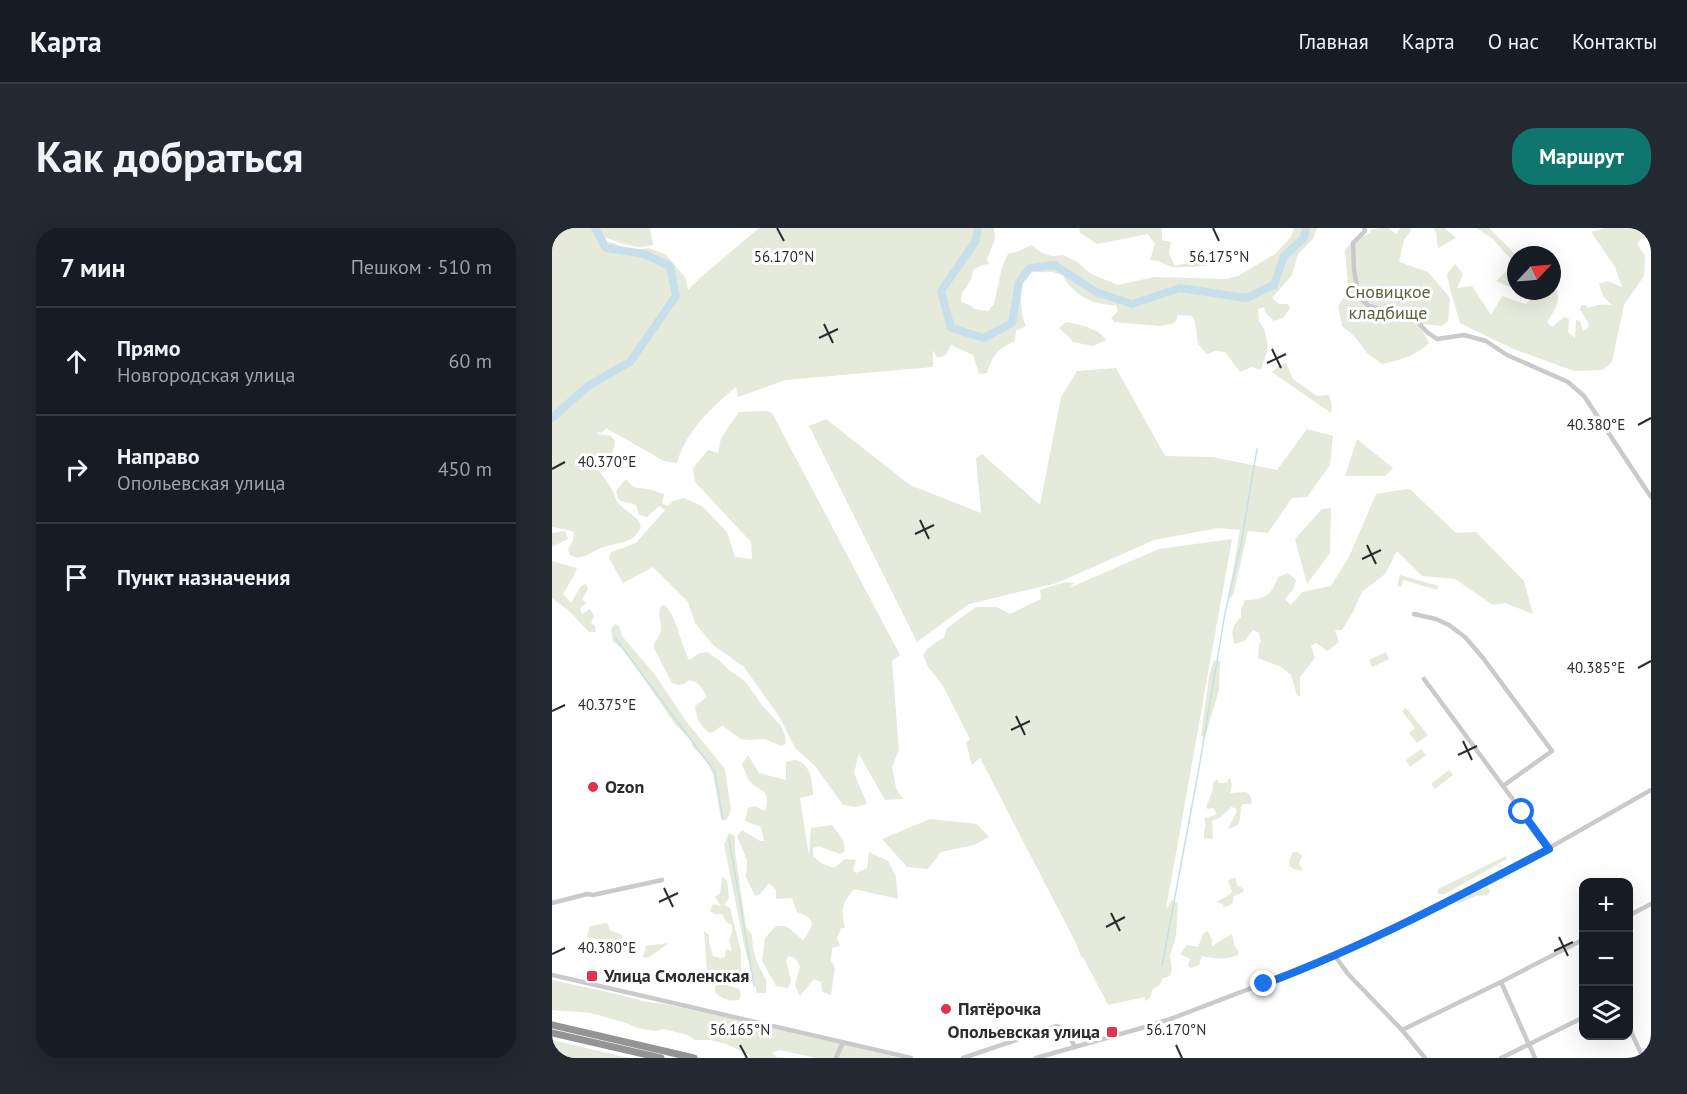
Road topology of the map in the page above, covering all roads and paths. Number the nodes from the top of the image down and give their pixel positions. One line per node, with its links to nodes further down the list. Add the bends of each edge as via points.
1 (1364, 228): 2 (street, via 1353,243 1359,297 1369,306 1416,320 1437,339 1464,335 1486,341 1568,382 1584,396)
2 (1651, 497)
3 (1414, 614): 5 (street, via 1449,625 1465,637 1551,751)
4 (1424, 679): 5 (street)
5 (1503, 786): 7 (street)
6 (1651, 790): 7 (street)
7 (1549, 849): 13 (street)
8 (662, 880): 9 (street)
9 (552, 903)
10 (1651, 904): 11 (street)
11 (1633, 913)
12 (1579, 942): 15 (street)
13 (1335, 956): 18 (street); 23 (street, via 1173,1018)
14 (552, 975): 21 (street)
15 (1501, 982): 18 (street); 22 (street)
16 (1579, 1019): 22 (street)
17 (552, 1025): 25 (highway)
18 (1402, 1030): 30 (street)
19 (552, 1033): 24 (highway)
20 (1633, 1035): 33 (street)
21 (843, 1042): 26 (street); 27 (street)
22 (1528, 1044): 31 (street); 32 (street)
23 (1075, 1047): 28 (street, via 1069,1034 1057,1026); 29 (street)
24 (661, 1058)
25 (694, 1058)
26 (836, 1058)
27 (911, 1058)
28 (963, 1058)
29 (1036, 1058)
30 (1425, 1058)
31 (1501, 1058)
32 (1535, 1058)
33 (1643, 1058)

